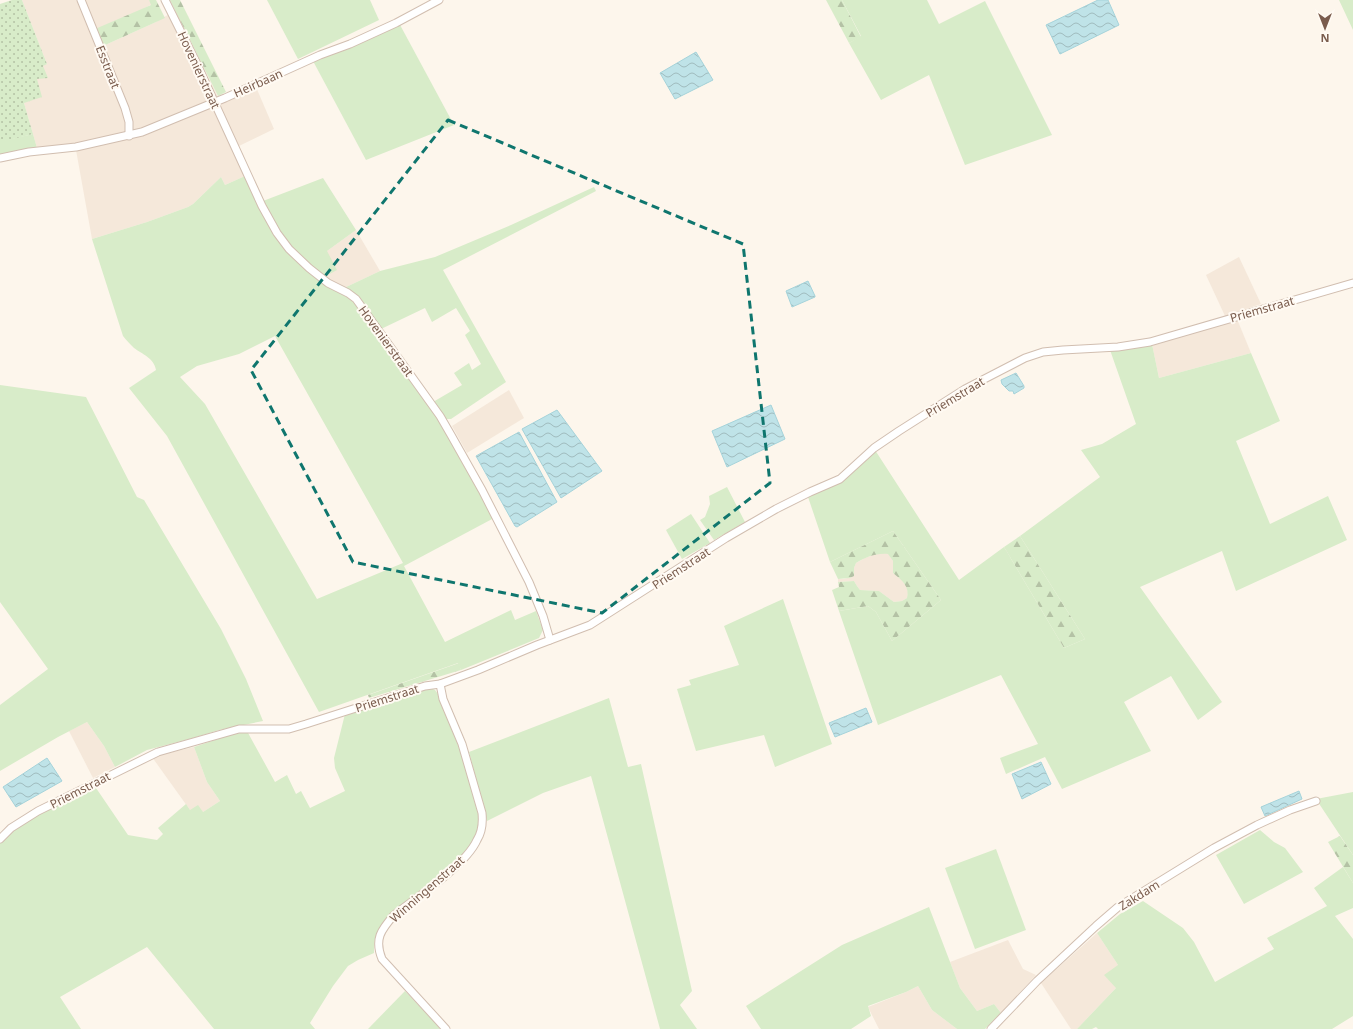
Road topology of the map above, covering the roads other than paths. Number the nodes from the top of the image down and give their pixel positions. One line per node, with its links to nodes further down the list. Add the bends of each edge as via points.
1 (81, 0): 5 (street, Esstraat, via 125,108)
2 (165, 0): 4 (street, Hovenierstraat)
3 (439, 0): 4 (street, Heirbaan, via 376,32)
4 (214, 102): 5 (street, Heirbaan); 8 (street, Hovenierstraat, via 277,234 309,268 356,300 446,426 510,542 543,616)
5 (129, 136): 6 (street, Heirbaan)
6 (0, 158)
7 (1353, 283): 8 (street, Priemstraat, via 1150,342 1118,347 1043,352 1025,358 965,390 899,431 874,448 840,479 776,509 726,538 590,625)
8 (550, 640): 9 (street, Priemstraat, via 493,665)
9 (440, 684): 11 (street, Priemstraat, via 426,686 289,729 239,729 158,752 38,811 11,828); 12 (street, Winningenstraat, via 443,699 462,744 473,780 482,813 481,828 477,841 456,867 394,915 380,935 378,944 382,959)
10 (1316, 801): 13 (street, Zakdam, via 1251,828 1118,907 1037,981)
11 (0, 839)
12 (446, 1029)
13 (991, 1029)

